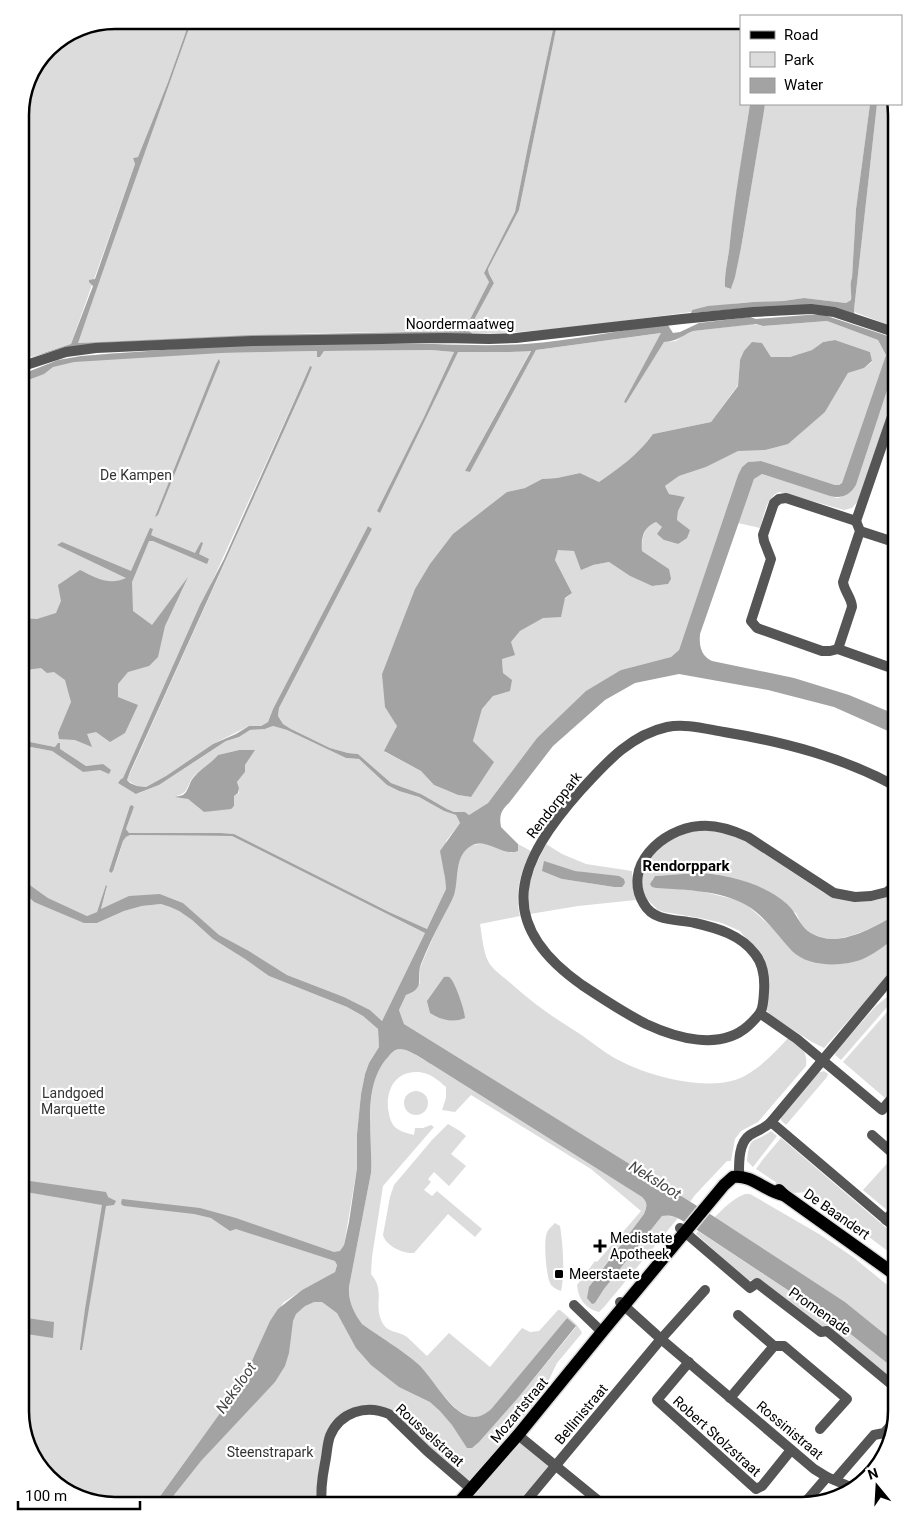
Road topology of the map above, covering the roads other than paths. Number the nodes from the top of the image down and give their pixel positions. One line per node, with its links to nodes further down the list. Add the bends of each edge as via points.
1 (888, 330): 2 (street, Noordermaatweg, via 834,312 811,309 753,312 516,338 252,341 96,348 66,352)
2 (29, 364)
3 (888, 431): 4 (street)
4 (858, 526): 5 (street); 6 (street, via 843,582 852,607); 6 (street, via 786,498 774,503 764,535 771,559 751,617 752,624 822,651)
5 (888, 539)
6 (838, 649): 7 (street)
7 (888, 667)
8 (888, 783): 11 (street, Rendorppark, via 833,758 803,749 731,733 670,726 648,732 622,749 574,799 540,845 528,869 523,892 525,916 542,949 568,974 645,1023 685,1038 720,1040 733,1036)
9 (888, 891): 11 (street, via 855,897 834,893 748,837 714,826 696,826 679,831 655,845 640,864 637,877 637,890 647,910 664,919 716,928 745,943 755,953 764,971)
10 (888, 982): 12 (street)
11 (761, 1014): 12 (street)
12 (822, 1059): 13 (street, via 882,1110); 14 (street)
13 (888, 1103)
14 (771, 1122): 17 (street, via 746,1139); 19 (street)
15 (872, 1135): 16 (street)
16 (888, 1150)
17 (739, 1172): 20 (main road, Mozartstraat, via 725,1174); 21 (main road, De Baandert, via 750,1171 776,1187)
18 (888, 1218): 19 (street)
19 (886, 1220)
20 (685, 1228): 23 (main road, Mozartstraat); 30 (street, Promenade, via 750,1288 757,1283 821,1332 827,1331)
21 (888, 1270)
22 (706, 1290): 27 (street)
23 (622, 1304): 26 (main road, Mozartstraat, via 609,1316); 27 (street, Rossinistraat)
24 (574, 1305): 26 (street)
25 (738, 1315): 28 (street, Rossinistraat)
26 (602, 1332): 34 (main road, Mozartstraat)
27 (661, 1339): 29 (street, Rossinistraat); 36 (street, Bellinistraat)
28 (774, 1346): 31 (street); 32 (street, Rossinistraat, via 784,1346 847,1399)
29 (689, 1362): 31 (street, Rossinistraat); 35 (street, Robert Stolzstraat, via 657,1400 756,1489)
30 (888, 1382)
31 (730, 1398): 35 (street, Rossinistraat)
32 (820, 1429)
33 (886, 1431): 37 (street, via 874,1435)
34 (518, 1435): 36 (street); 39 (main road, Mozartstraat)
35 (791, 1450): 37 (street, Rossinistraat)
36 (557, 1466): 43 (street, Bellinistraat); 44 (street)
37 (831, 1479): 38 (street, Rossinistraat); 40 (street)
38 (845, 1485)
39 (471, 1489): 41 (street, Rousselstraat, via 389,1414 366,1409 339,1422 330,1437); 42 (main road, Mozartstraat)
40 (812, 1496)
41 (320, 1497)
42 (464, 1497)
43 (530, 1497)
44 (593, 1497)

